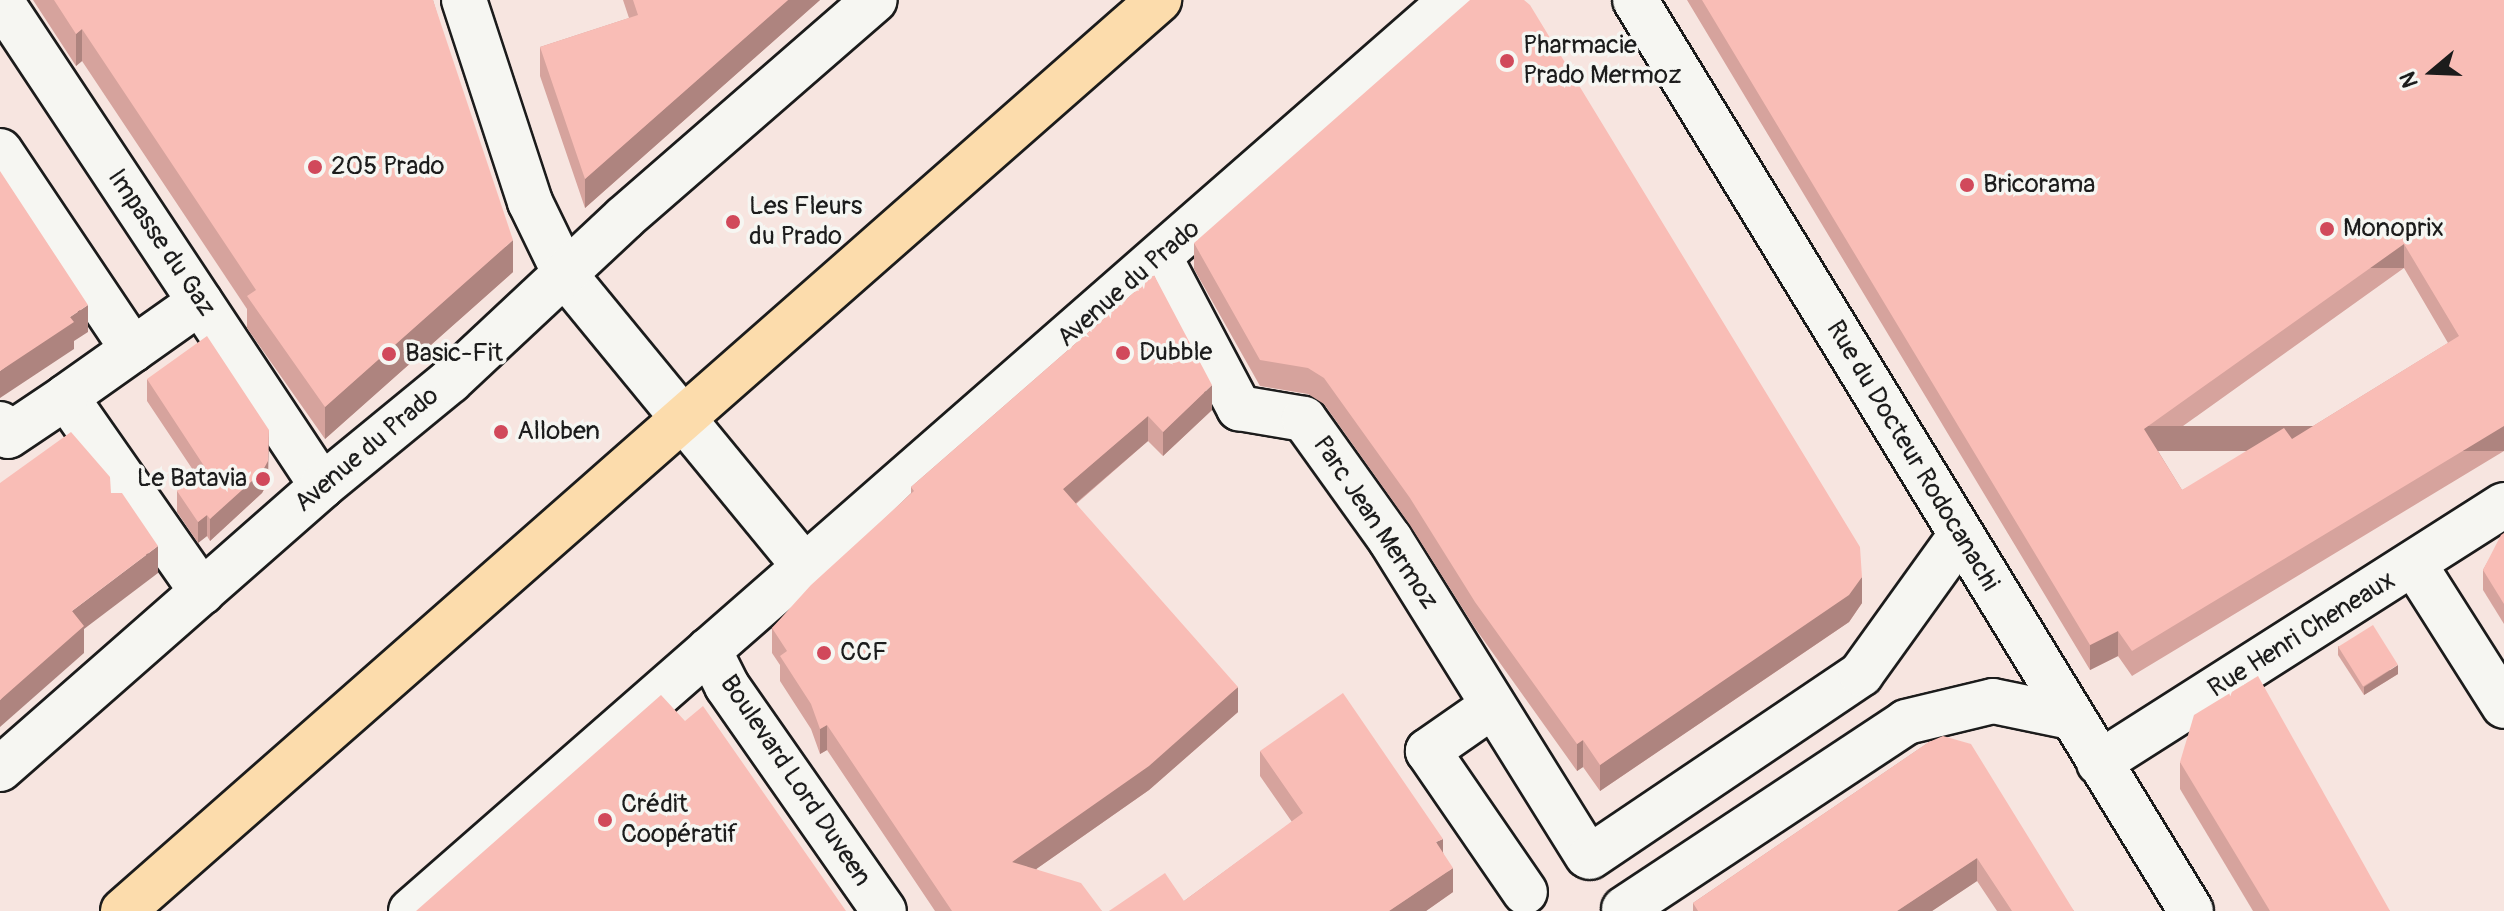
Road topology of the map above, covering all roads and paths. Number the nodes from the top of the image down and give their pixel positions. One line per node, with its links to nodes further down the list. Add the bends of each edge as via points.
1 (0, 0): 10 (street, Impasse du Gaz)
2 (464, 0): 9 (street, via 530,202)
3 (875, 0): 9 (street, Avenue du Prado, via 624,218)
4 (1159, 0): 13 (main road)
5 (1452, 0): 8 (street, Avenue du Prado)
6 (1635, 0): 17 (street, Rue du Docteur Rodocanachi)
7 (0, 151): 11 (street)
8 (1160, 258): 19 (street, Avenue du Prado); 23 (street, Parc Jean Mermoz, via 1239,408 1304,419 1390,539)
9 (566, 276): 13 (street, via 623,352); 15 (street, Avenue du Prado)
10 (200, 302): 11 (street); 15 (street, Impasse du Gaz)
11 (133, 350): 12 (street)
12 (66, 397): 14 (street, via 8,436); 20 (street)
13 (682, 417): 19 (street); 30 (main road)
14 (0, 424)
15 (322, 486): 20 (street, Avenue du Prado)
16 (2504, 505): 18 (street, Rue Henri Cheneaux)
17 (1960, 536): 24 (street, Rue du Docteur Rodocanachi); 27 (street, via 1861,674)
18 (2414, 564): 22 (street); 25 (street, Rue Henri Cheneaux)
19 (803, 565): 21 (street, Avenue du Prado)
20 (202, 592): 26 (street, Avenue du Prado)
21 (709, 650): 31 (street, Avenue du Prado); 32 (street, Boulevard Lord Duveen, via 727,686)
22 (2504, 706)
23 (1491, 707): 27 (street, Parc Jean Mermoz); 28 (street, via 1428,751)
24 (2071, 717): 25 (street, Rue du Docteur Rodocanachi); 29 (street, Parc Jean Mermoz, via 1993,701 1906,722)
25 (2099, 763): 33 (street, Rue du Docteur Rodocanachi)
26 (0, 769)
27 (1588, 857): 28 (street, via 1572,855 1542,866); 29 (street, Parc Jean Mermoz, via 1616,877)
28 (1519, 903)
29 (1624, 910)
30 (123, 911)
31 (411, 911)
32 (884, 911)
33 (2191, 911)

